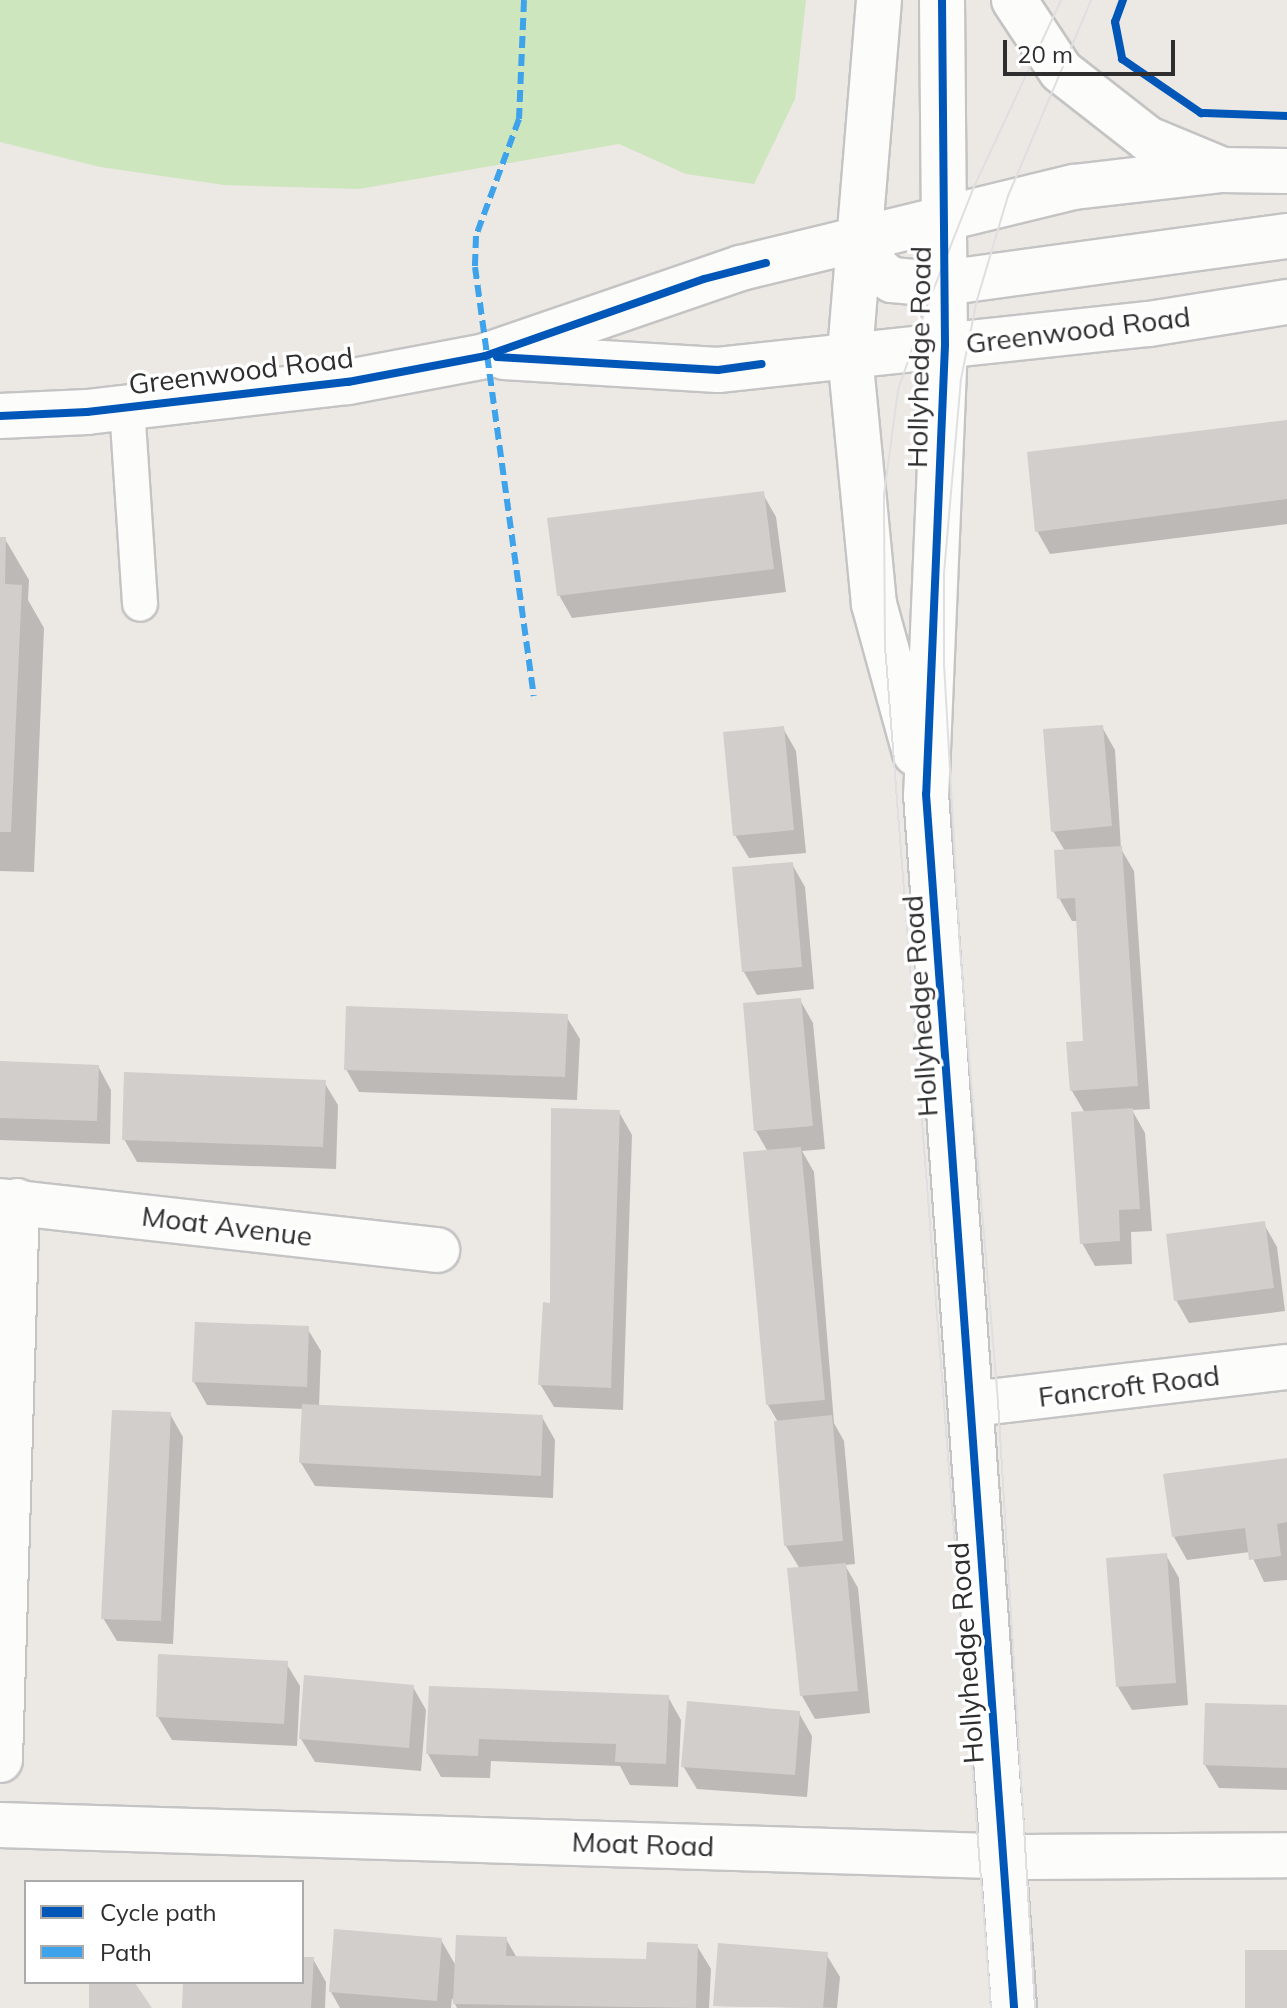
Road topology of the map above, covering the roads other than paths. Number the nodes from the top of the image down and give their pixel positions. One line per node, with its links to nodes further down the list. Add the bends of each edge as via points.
1 (879, 0): 8 (street, Hollyhedge Road)
2 (942, 0): 6 (street, Hollyhedge Road)
3 (1014, 0): 4 (street, via 1061,71 1148,139)
4 (1222, 170): 5 (street, Greenwood Road); 6 (street, Greenwood Road, via 1074,187)
5 (1287, 171)
6 (943, 218): 8 (street, Greenwood Road); 9 (street, Hollyhedge Road)
7 (1287, 236): 9 (street)
8 (859, 239): 9 (street, via 878,270 892,280); 12 (street, Hollyhedge Road); 13 (street, Greenwood Road, via 704,279)
9 (943, 283): 11 (street, Hollyhedge Road)
10 (1287, 302): 11 (street, Greenwood Road, via 1149,324)
11 (945, 345): 12 (street, Greenwood Road); 17 (street, Hollyhedge Road)
12 (850, 355): 13 (street, Greenwood Road, via 718,370); 17 (street, Hollyhedge Road, via 874,604)
13 (485, 356): 14 (street, Greenwood Road, via 348,382)
14 (127, 407): 15 (street, Greenwood Road); 16 (lane)
15 (0, 416)
16 (140, 604)
17 (926, 794): 21 (street, Hollyhedge Road)
18 (9, 1201): 19 (street, Moat Avenue); 22 (street)
19 (437, 1250)
20 (1287, 1367): 21 (street, Fancroft Road)
21 (972, 1404): 25 (street, Hollyhedge Road)
22 (0, 1760)
23 (0, 1825): 25 (street, Moat Road)
24 (1287, 1855): 25 (street, Moat Road)
25 (1001, 1856): 26 (street, Hollyhedge Road)
26 (1014, 2008)

